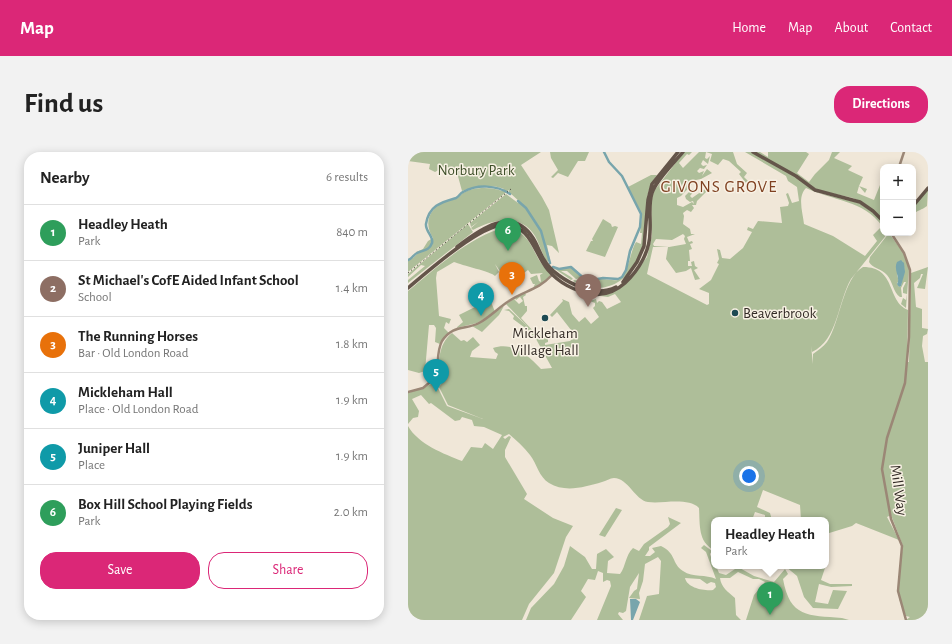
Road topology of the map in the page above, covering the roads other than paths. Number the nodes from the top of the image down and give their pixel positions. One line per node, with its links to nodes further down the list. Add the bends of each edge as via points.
1 (678, 152): 10 (highway, via 652,184 648,194 644,246 637,262 623,282 608,290 593,290 572,284)
2 (683, 152): 10 (highway, via 653,190 650,200 650,237 645,255 628,281 612,292 595,294 578,290 556,278)
3 (753, 152): 8 (highway, via 796,176 815,190 855,200)
4 (904, 152): 5 (main road)
5 (900, 164)
6 (928, 188): 7 (highway)
7 (916, 202)
8 (880, 217)
9 (892, 236): 13 (main road, Mill Way, via 904,253 910,270 908,364 903,392 887,438 882,469 891,519 902,546 898,591)
10 (553, 272): 11 (highway, via 542,262 529,237 515,227 505,225 480,233); 11 (highway, via 526,230 511,223 500,222 478,230); 12 (main road, via 543,284 516,297 478,324 452,332 440,346 436,377 422,388)
11 (408, 287)
12 (408, 392)
13 (906, 620)

